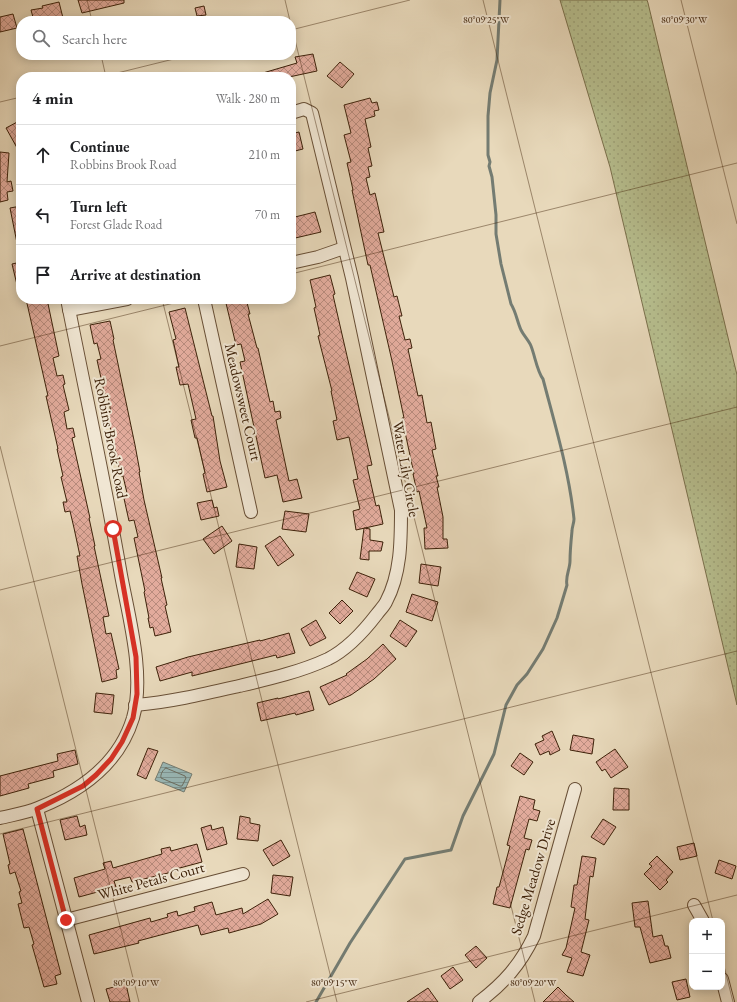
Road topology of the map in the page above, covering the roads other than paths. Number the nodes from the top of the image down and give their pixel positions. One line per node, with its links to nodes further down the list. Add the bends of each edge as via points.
1 (296, 111): 2 (street, Water Lily Circle, via 304,109 312,113)
2 (344, 248): 3 (street); 7 (street, Water Lily Circle, via 400,510 399,562 386,603 346,647 308,668 268,680 163,703)
3 (296, 262)
4 (68, 304): 7 (street, Robbins Brook Road, via 136,657)
5 (205, 304): 6 (street, Meadowsweet Court)
6 (251, 512)
7 (135, 705): 9 (street, Robbins Brook Road, via 133,718 122,742 96,775 83,786)
8 (575, 789): 17 (street, Sedge Meadow Drive, via 534,936 510,974)
9 (37, 809): 10 (street, Robbins Brook Road); 14 (street)
10 (0, 818)
11 (243, 874): 14 (street, White Petals Court)
12 (694, 905): 13 (street)
13 (701, 918)
14 (66, 920): 16 (street)
15 (725, 990): 18 (street)
16 (88, 1002)
17 (479, 1002)
18 (728, 1002)

